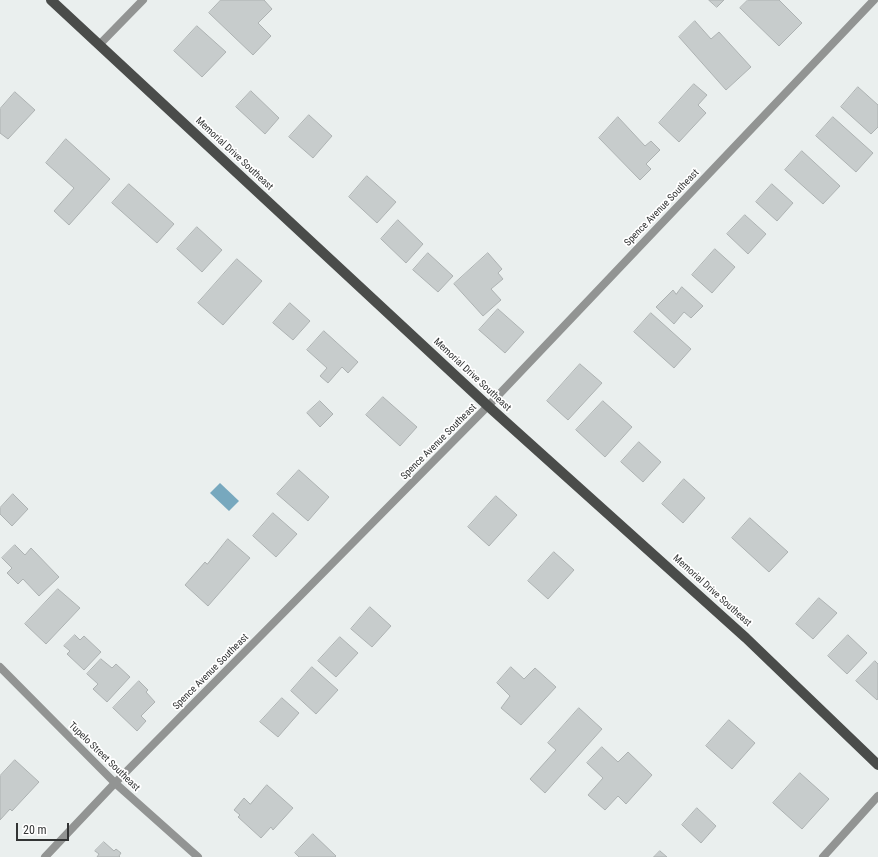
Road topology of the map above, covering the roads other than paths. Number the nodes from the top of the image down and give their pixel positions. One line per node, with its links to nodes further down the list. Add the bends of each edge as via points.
1 (51, 0): 4 (main road, Memorial Drive Southeast)
2 (143, 0): 4 (street)
3 (874, 0): 5 (street, Spence Avenue Southeast)
4 (99, 45): 5 (main road, Memorial Drive Southeast)
5 (488, 406): 7 (main road, Memorial Drive Southeast, via 742,634); 8 (street, Spence Avenue Southeast)
6 (0, 667): 8 (street, Tupelo Street Southeast)
7 (878, 764)
8 (115, 783): 10 (street, Spence Avenue Southeast); 11 (street, Tupelo Street Southeast)
9 (878, 796): 12 (street)
10 (45, 857)
11 (198, 857)
12 (823, 857)

